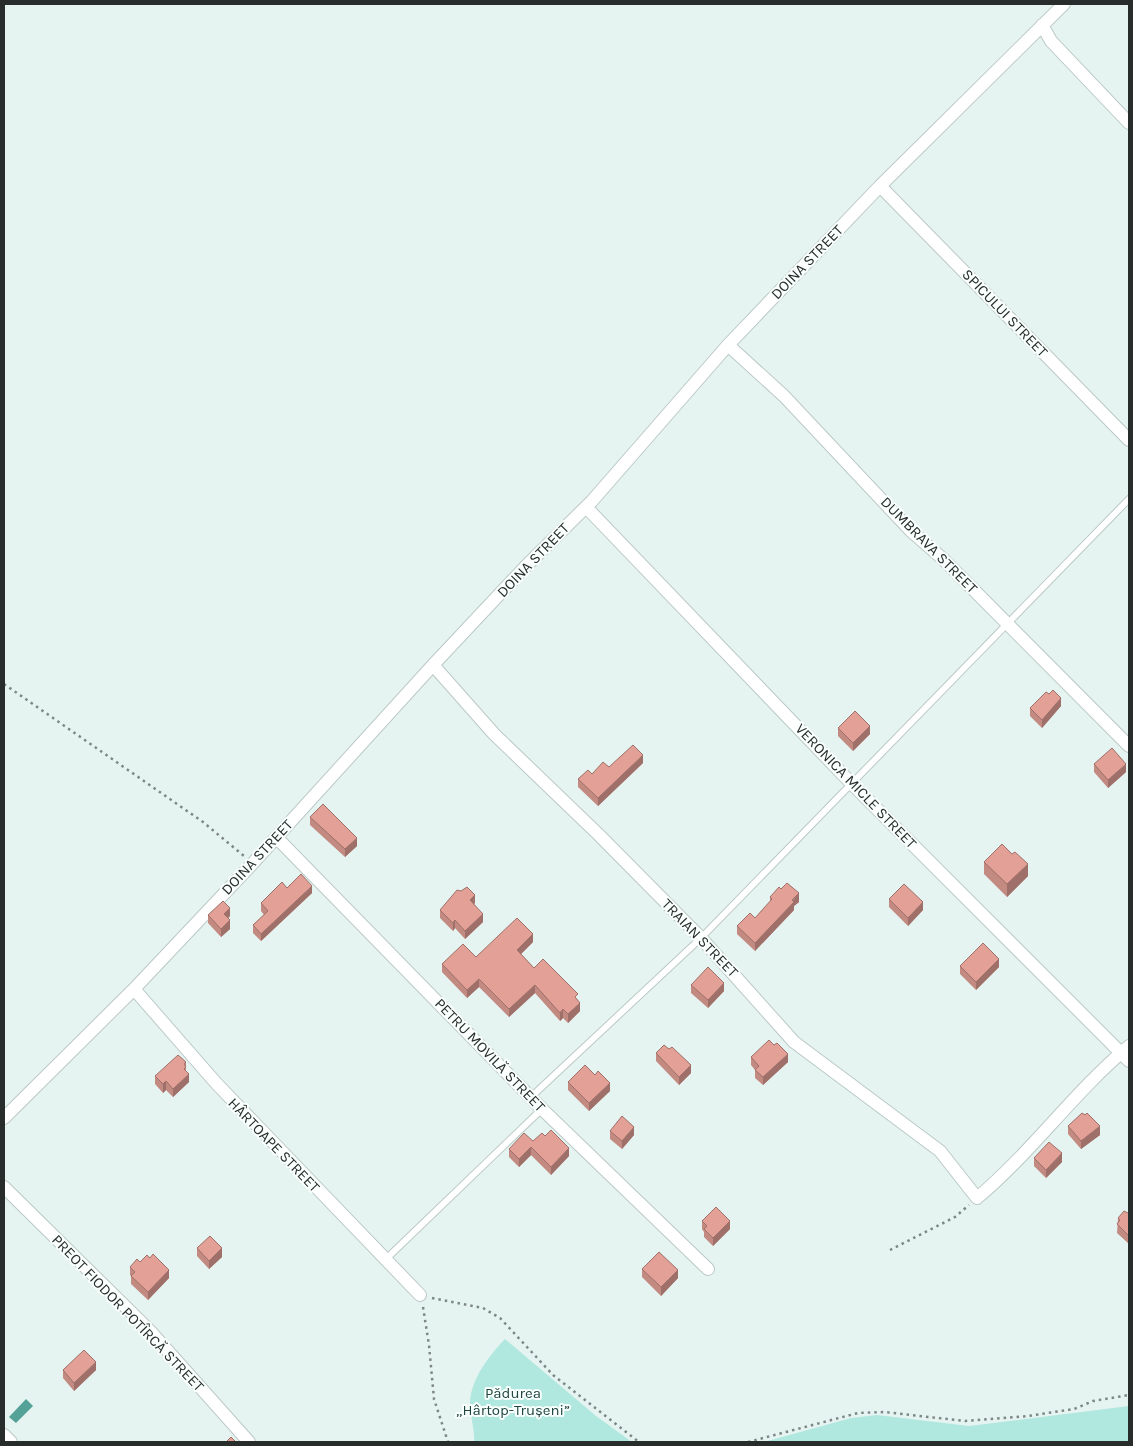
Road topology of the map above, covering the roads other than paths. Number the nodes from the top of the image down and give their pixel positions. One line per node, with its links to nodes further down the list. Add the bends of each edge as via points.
1 (1064, 4): 2 (street, DOINA STREET)
2 (1042, 25): 3 (street, via 1051,41); 4 (street, DOINA STREET)
3 (1129, 123)
4 (880, 186): 5 (street, DOINA STREET); 6 (street, SPICULUI STREET)
5 (728, 345): 8 (street, DOINA STREET); 9 (street, DUMBRAVA STREET, via 784,396 911,531)
6 (1129, 440)
7 (1129, 499): 9 (lane)
8 (586, 506): 10 (street, DOINA STREET); 12 (street, VERONICA MICLE STREET)
9 (1007, 623): 11 (street, DUMBRAVA STREET); 12 (lane)
10 (433, 665): 13 (street, DOINA STREET); 14 (street, TRAIAN STREET, via 494,734)
11 (1129, 746)
12 (851, 783): 14 (lane); 16 (street, VERONICA MICLE STREET)
13 (276, 837): 15 (street, DOINA STREET); 17 (street, PETRU MOVILĂ STREET)
14 (701, 938): 16 (street, TRAIAN STREET, via 794,1042 940,1151 977,1198); 17 (lane)
15 (134, 989): 19 (street, DOINA STREET); 21 (street, HÂRTOAPE STREET, via 216,1083)
16 (1127, 1053)
17 (531, 1097): 18 (street, PETRU MOVILĂ STREET)
18 (542, 1109): 21 (lane); 22 (street, PETRU MOVILĂ STREET)
19 (4, 1118)
20 (4, 1186): 26 (street, PREOT FIODOR POTÎRCĂ STREET, via 150,1331)
21 (385, 1260): 23 (street, HÂRTOAPE STREET)
22 (708, 1269)
23 (420, 1295)
24 (4, 1435): 25 (street)
25 (11, 1442)
26 (249, 1442)

